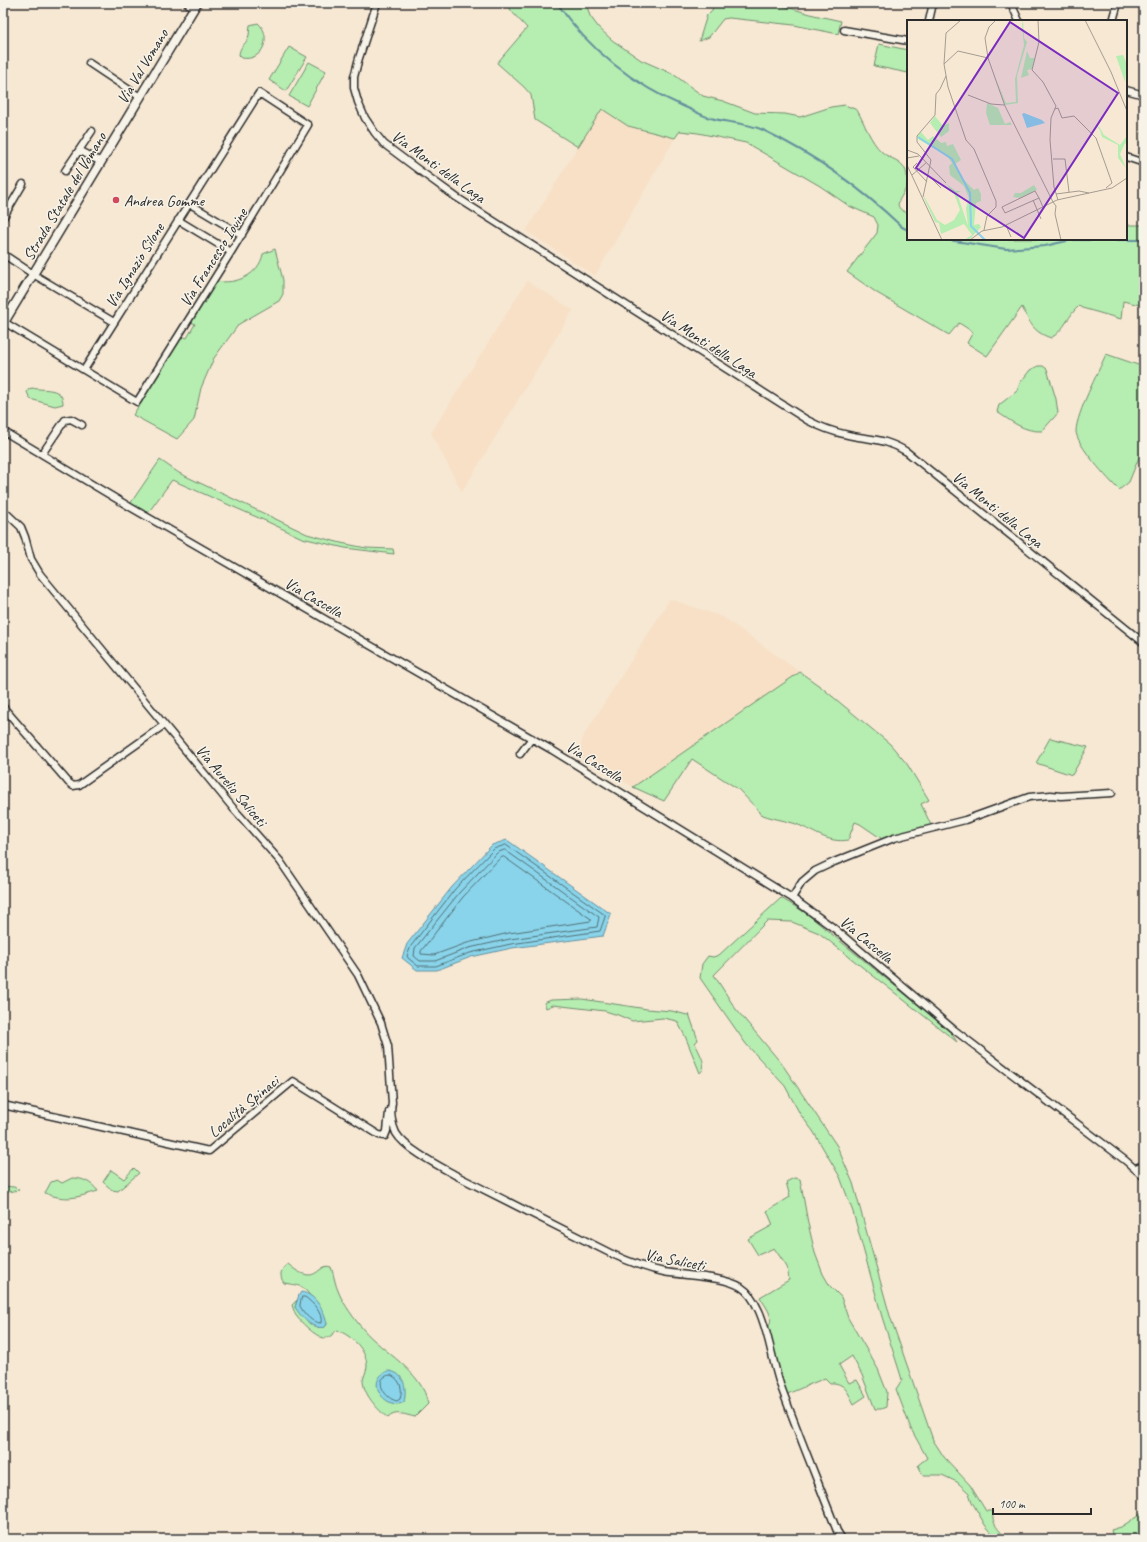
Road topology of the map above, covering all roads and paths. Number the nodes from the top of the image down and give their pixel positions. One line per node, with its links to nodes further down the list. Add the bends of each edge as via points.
1 (377, 3): 38 (street, Via Monti della Laga, via 359,58 354,88 368,124 390,148 456,197 807,420 826,429 888,442 904,450)
2 (933, 3): 6 (street)
3 (1011, 3): 7 (street)
4 (1118, 3): 8 (street)
5 (193, 4): 14 (main road, Via Val Vomano)
6 (929, 20)
7 (1019, 20)
8 (1113, 20)
9 (844, 30): 10 (street)
10 (907, 41)
11 (89, 63): 14 (street)
12 (1127, 90): 13 (street)
13 (1144, 95)
14 (140, 96): 15 (main road, Via Val Vomano)
15 (124, 123): 20 (main road, Strada Statale del Vomano)
16 (308, 125): 24 (street, Via Ignazio Silone, via 259,93); 27 (street, Via Francesco Iovine)
17 (92, 131): 18 (street)
18 (79, 150): 20 (street); 22 (street)
19 (1127, 157): 21 (street)
20 (101, 162): 30 (main road, Strada Statale del Vomano)
21 (1144, 163)
22 (66, 171)
23 (23, 184): 25 (street)
24 (190, 204): 26 (street, Via Ignazio Silone); 27 (street)
25 (3, 218)
26 (178, 220): 28 (street); 31 (street, Via Ignazio Silone)
27 (242, 235): 28 (street, Via Francesco Iovine)
28 (232, 252): 33 (street, Via Francesco Iovine, via 137,402)
29 (3, 254): 30 (street)
30 (33, 274): 31 (street); 32 (main road, Strada Statale del Vomano)
31 (114, 322): 33 (street, Via Ignazio Silone)
32 (4, 323): 33 (street)
33 (84, 370)
34 (82, 425): 36 (street, via 71,419 65,420)
35 (3, 431): 36 (street, Via Cascella)
36 (42, 454): 41 (street, Via Cascella)
37 (3, 510): 40 (street, Via Aurelio Saliceti, via 21,527 33,563 40,574)
38 (1144, 643)
39 (3, 707): 40 (street, via 73,786 79,785)
40 (164, 725): 45 (street, Via Aurelio Saliceti, via 232,808 280,861 358,975 381,1023 388,1046)
41 (532, 738): 42 (street); 44 (street, Via Cascella)
42 (520, 754)
43 (1112, 793): 44 (street, via 1029,797 965,820 894,838 815,871 802,882)
44 (792, 898): 48 (street, Via Cascella, via 835,929 953,1029)
45 (392, 1103): 46 (street, Località Spinaci, via 385,1136 378,1135 293,1081 209,1151); 50 (street, Via Saliceti, via 395,1132 400,1139 457,1176 636,1264 664,1272 732,1283 742,1288 759,1311 788,1407)
46 (3, 1105)
47 (1144, 1165): 48 (street)
48 (1135, 1168): 49 (street, Via Cascella)
49 (1144, 1177)
50 (842, 1539)

